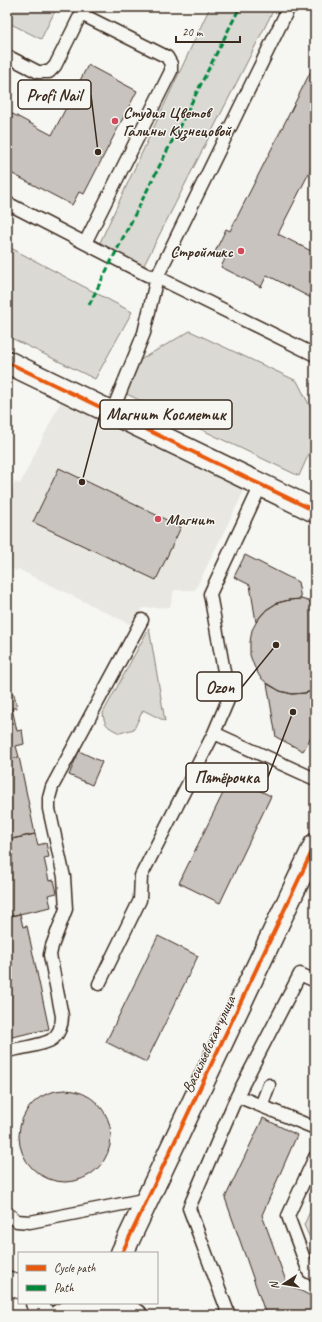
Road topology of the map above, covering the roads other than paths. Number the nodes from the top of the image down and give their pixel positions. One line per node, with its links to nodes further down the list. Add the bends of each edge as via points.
1 (288, 7): 5 (lane)
2 (7, 56): 4 (lane, via 38,72 49,72 55,66 81,14 167,57 171,64 172,71)
3 (7, 203): 4 (lane)
4 (85, 243): 5 (lane, via 147,275)
5 (157, 277): 6 (lane); 8 (lane, via 144,333)
6 (315, 355)
7 (7, 362): 8 (street)
8 (112, 412): 9 (street)
9 (261, 485): 10 (street); 12 (lane, via 210,594 228,700)
10 (315, 511)
11 (142, 620): 17 (lane, via 52,787 49,798 66,909 50,955 62,1024 51,1040)
12 (214, 732): 13 (lane); 16 (lane, via 142,876 140,900)
13 (315, 779)
14 (315, 845): 23 (street, Васильевская улица)
15 (315, 981): 19 (lane, via 300,974)
16 (99, 984)
17 (7, 1051)
18 (269, 1085): 20 (lane)
19 (237, 1096): 20 (lane); 35 (lane, via 189,1208)
20 (261, 1106): 21 (lane)
21 (315, 1128)
22 (315, 1157): 26 (lane, via 288,1216 309,1272)
23 (148, 1199): 24 (lane, via 30,1222 17,1221); 25 (street, Васильевская улица)
24 (7, 1213)
25 (122, 1252)
26 (315, 1275)
27 (7, 1282): 28 (street)
28 (18, 1287)
29 (38, 1304): 32 (street)
30 (88, 1304): 33 (street)
31 (110, 1304): 34 (street)
32 (43, 1315)
33 (60, 1315)
34 (136, 1315)
35 (229, 1315)

